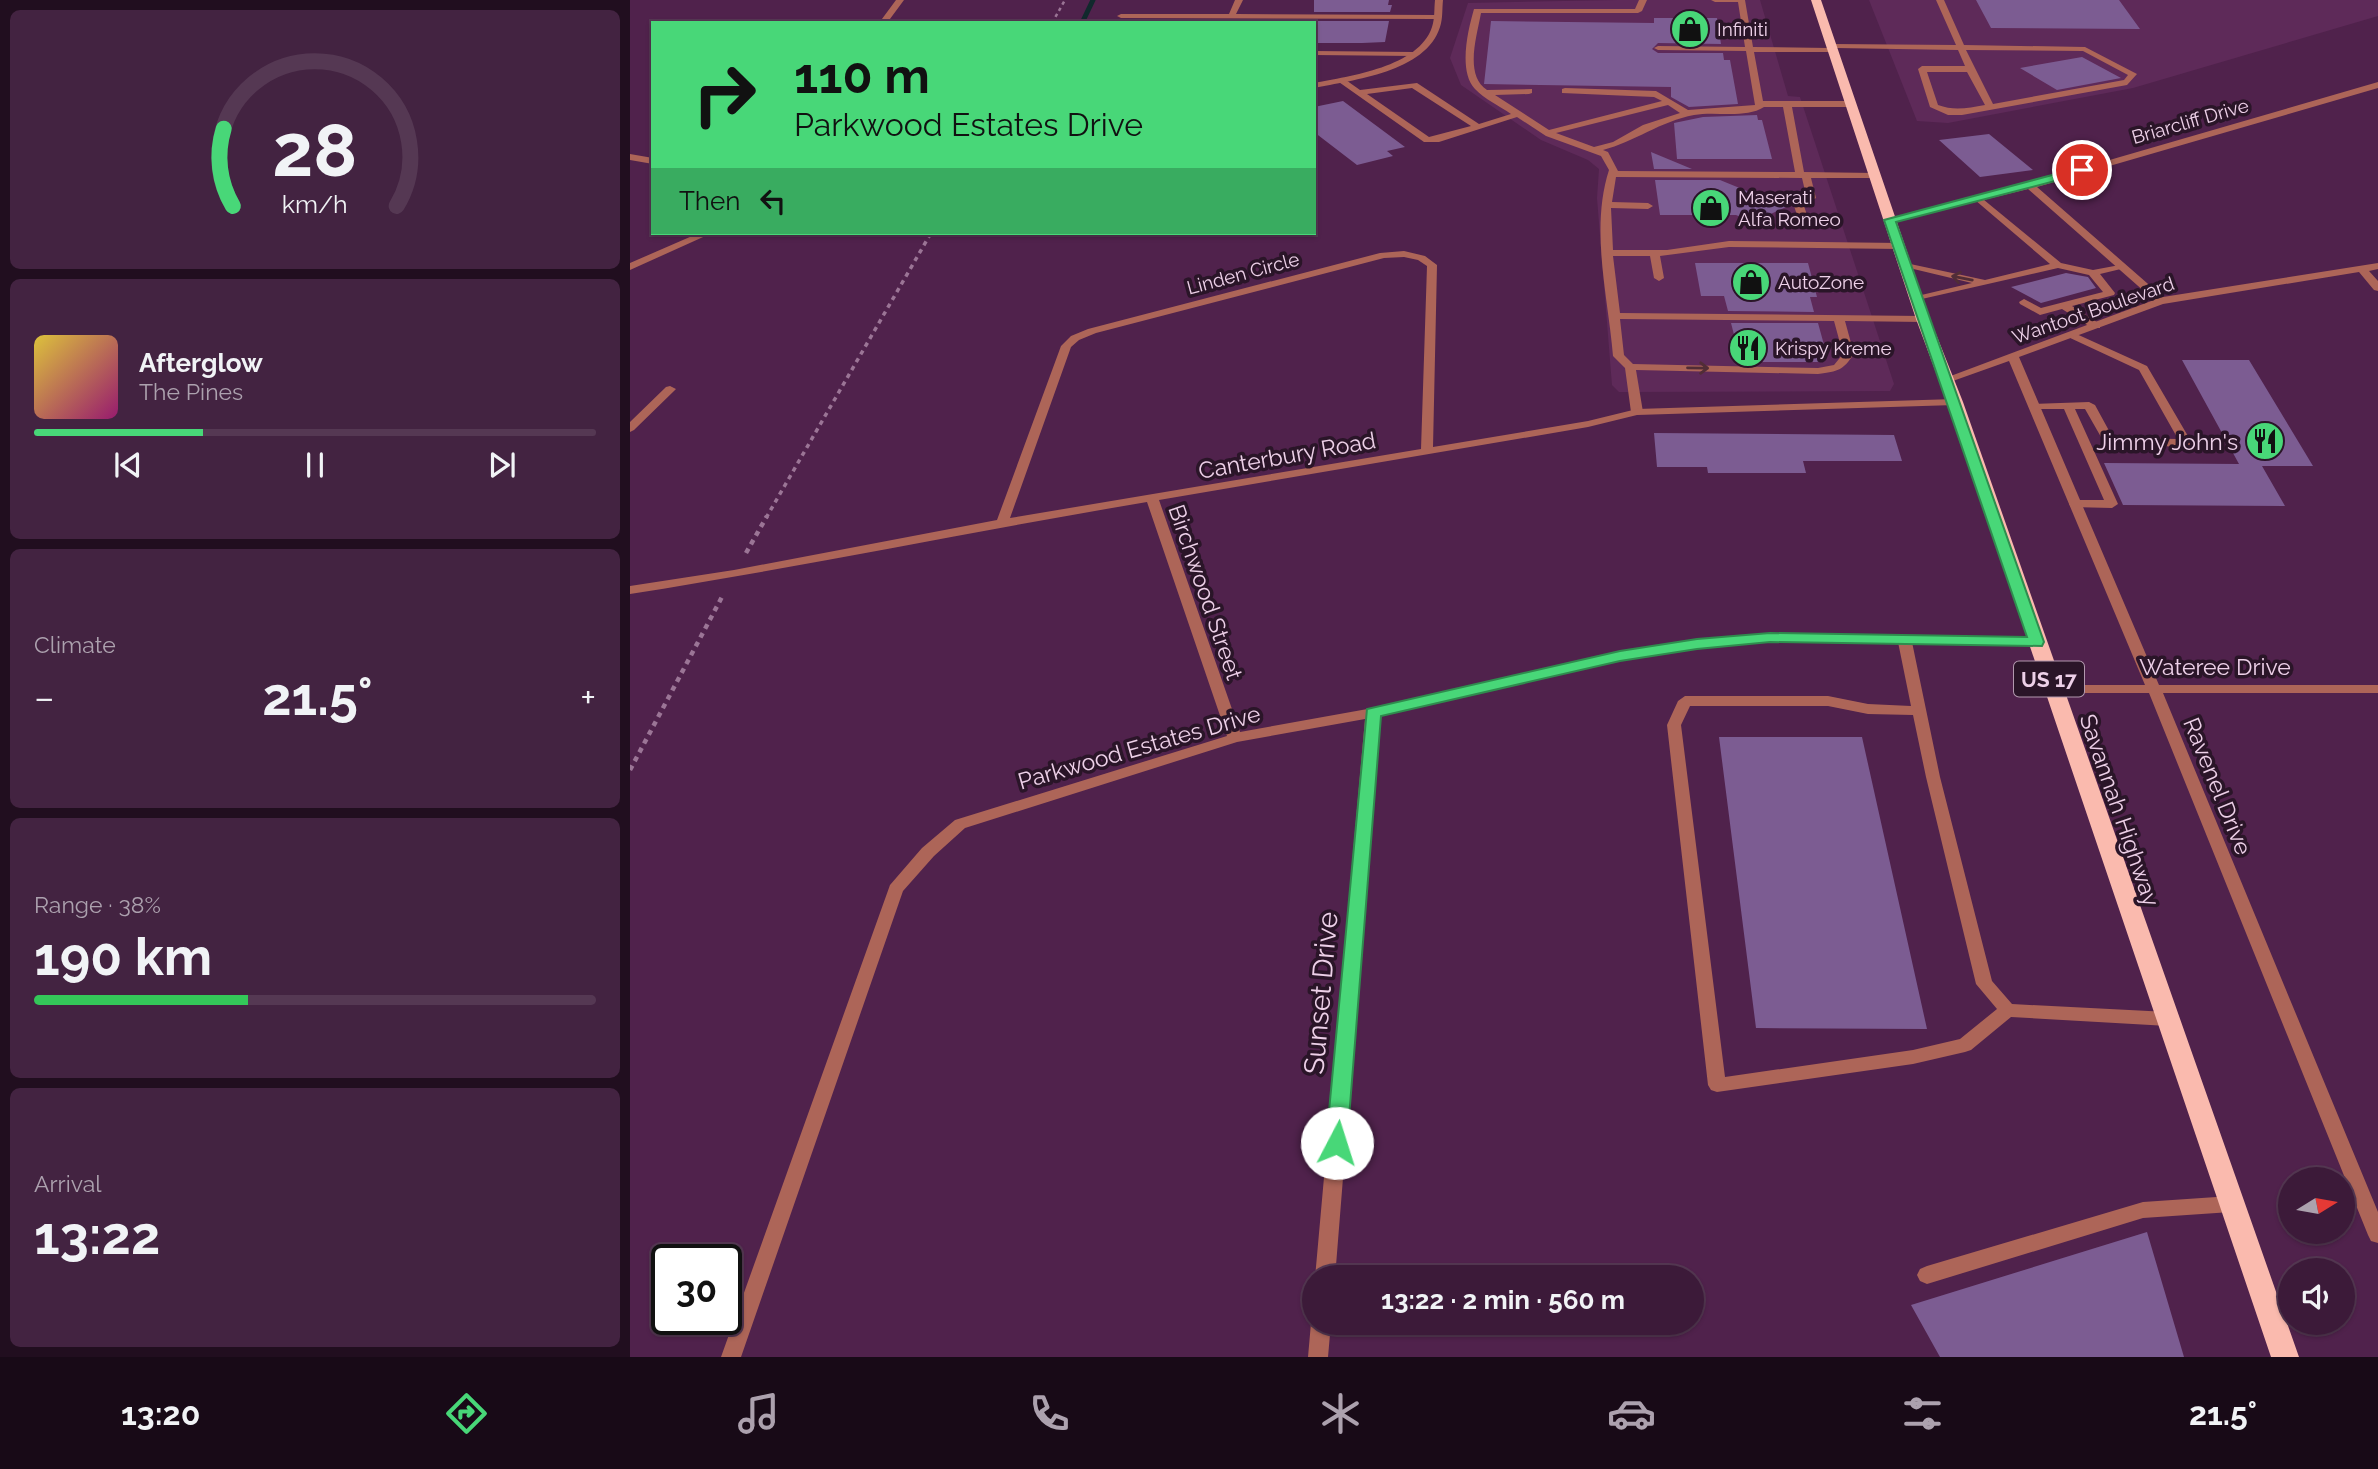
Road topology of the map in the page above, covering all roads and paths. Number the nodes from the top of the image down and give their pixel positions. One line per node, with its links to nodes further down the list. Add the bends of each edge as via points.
1 (900, 0): 14 (street)
2 (1065, 0): 15 (path)
3 (1239, 0): 11 (street)
4 (1439, 0): 12 (street)
5 (1643, 0): 29 (street, via 1638,11 1477,11 1471,78)
6 (1715, 0): 7 (street)
7 (1741, 0): 19 (street)
8 (1816, 0): 17 (highway, Savannah Highway / US 17)
9 (1940, 0): 18 (street)
10 (1121, 16): 11 (street)
11 (1231, 17): 13 (street)
12 (1437, 17): 13 (street); 21 (street, via 1436,30)
13 (1256, 20)
14 (884, 21)
15 (1053, 21)
16 (1658, 48): 19 (street)
17 (1832, 48): 18 (street); 19 (street); 33 (highway, Savannah Highway / US 17)
18 (1962, 48): 22 (street); 34 (street, via 2085,50 2133,74 2127,82)
19 (1750, 49): 31 (street)
20 (1316, 53): 21 (street)
21 (1413, 54): 23 (street, via 1382,70)
22 (1970, 69): 34 (street); 34 (street, via 1922,69 1934,107 1962,112)
23 (1339, 80): 25 (street); 28 (street)
24 (2378, 85): 45 (street, Briarcliff Drive)
25 (1316, 86)
26 (1529, 91): 29 (street)
27 (1565, 91): 30 (street, via 1641,92)
28 (1359, 93): 37 (street, via 1414,85); 37 (street, via 1427,140)
29 (1486, 93): 35 (street)
30 (1669, 102): 36 (street); 38 (street)
31 (1760, 104): 32 (street); 36 (street, via 1756,109)
32 (1787, 104): 33 (street); 43 (street)
33 (1851, 104): 44 (highway, Savannah Highway / US 17)
34 (1990, 106)
35 (1519, 114): 37 (street); 38 (street)
36 (1688, 114): 39 (street)
37 (1478, 127)
38 (1547, 133): 39 (street)
39 (1593, 150): 42 (street, via 1605,154)
40 (630, 156): 41 (street)
41 (651, 161)
42 (1613, 174): 43 (street); 47 (street)
43 (1803, 175): 44 (street); 49 (street, via 1811,198 1796,197)
44 (1875, 176): 50 (highway, Savannah Highway / US 17)
45 (2030, 186): 46 (street, Briarcliff Drive); 56 (street)
46 (1978, 198): 50 (street, Briarcliff Drive); 59 (street)
47 (1607, 205): 48 (street); 53 (street)
48 (1647, 206)
49 (1802, 215)
50 (1890, 220): 55 (highway, Savannah Highway / US 17)
51 (702, 235): 58 (street)
52 (930, 235): 90 (path)
53 (1609, 253): 54 (street); 72 (street)
54 (1654, 253): 55 (street, via 1729,244); 63 (street)
55 (1903, 255): 65 (street, one-way to 55); 68 (highway, Savannah Highway / US 17)
56 (2121, 266): 62 (street); 69 (street)
57 (2378, 266): 60 (street, Wantoot Boulevard)
58 (630, 267)
59 (2056, 269): 61 (street); 62 (street)
60 (2363, 270): 66 (street); 69 (street, Wantoot Boulevard)
61 (2027, 273): 64 (street); 65 (street)
62 (2093, 273): 71 (street, via 2110,293)
63 (1659, 278)
64 (2037, 280)
65 (1989, 282): 67 (street); 68 (street)
66 (2378, 288)
67 (2004, 289)
68 (1917, 299): 73 (highway, Savannah Highway / US 17)
69 (2161, 301): 75 (street, Wantoot Boulevard)
70 (2024, 302): 71 (street, via 2039,312)
71 (2066, 302): 75 (street)
72 (1616, 316): 74 (street); 78 (street, via 1619,356)
73 (1923, 319): 74 (street); 79 (highway, Savannah Highway / US 17)
74 (1839, 320): 78 (street, one-way to 74, via 1838,368 1849,354)
75 (2096, 326): 76 (street, Wantoot Boulevard)
76 (2072, 335): 77 (street, Wantoot Boulevard); 82 (street, via 2143,368 2186,443 2109,441 2089,405)
77 (2013, 357): 79 (street, Wantoot Boulevard); 83 (street, Ravenel Drive)
78 (1630, 367): 84 (street)
79 (1946, 380): 81 (highway, Savannah Highway / US 17)
80 (670, 389): 85 (street)
81 (1955, 402): 84 (street, Canterbury Road); 93 (highway, Savannah Highway / US 17)
82 (2068, 406): 83 (street); 88 (street, via 2112,504)
83 (2034, 407): 88 (street, Ravenel Drive)
84 (1637, 412): 86 (street, Canterbury Road)
85 (630, 428)
86 (1427, 452): 87 (street, Canterbury Road); 89 (street, Linden Circle, via 1432,265 1413,255 1384,255 1075,338 1066,346)
87 (1152, 499): 89 (street, Canterbury Road); 99 (street, Birchwood Street)
88 (2075, 504): 94 (street, Ravenel Drive)
89 (1002, 523): 90 (street, Canterbury Road)
90 (734, 574): 91 (street, Canterbury Road); 100 (path)
91 (630, 590)
92 (1905, 642): 93 (street, Parkwood Estates Drive); 97 (street); 98 (street, Parkwood Estates Drive, via 1770,638 1697,644 1620,656)
93 (2037, 642): 95 (highway, Savannah Highway / US 17)
94 (2153, 687): 95 (street, Wateree Drive); 96 (street, Wateree Drive); 104 (street, Ravenel Drive)
95 (2052, 689): 102 (highway, Savannah Highway / US 17)
96 (2378, 690)
97 (1920, 711): 101 (street, via 1984,984); 101 (street, via 1828,702 1685,701 1674,725 1717,1085 1913,1058 1965,1045)
98 (1373, 713): 99 (street, Parkwood Estates Drive); 105 (street, Sunset Drive)
99 (1235, 738): 108 (street, Parkwood Estates Drive, via 960,824 896,889)
100 (630, 771)
101 (2008, 1010): 102 (street)
102 (2168, 1018): 103 (highway, Savannah Highway / US 17)
103 (2231, 1204): 106 (street, via 2143,1210); 110 (highway, Savannah Highway / US 17)
104 (2378, 1235)
105 (1326, 1265)
106 (1927, 1275)
107 (1320, 1335): 109 (street)
108 (731, 1357)
109 (1318, 1357)
110 (2285, 1357)

